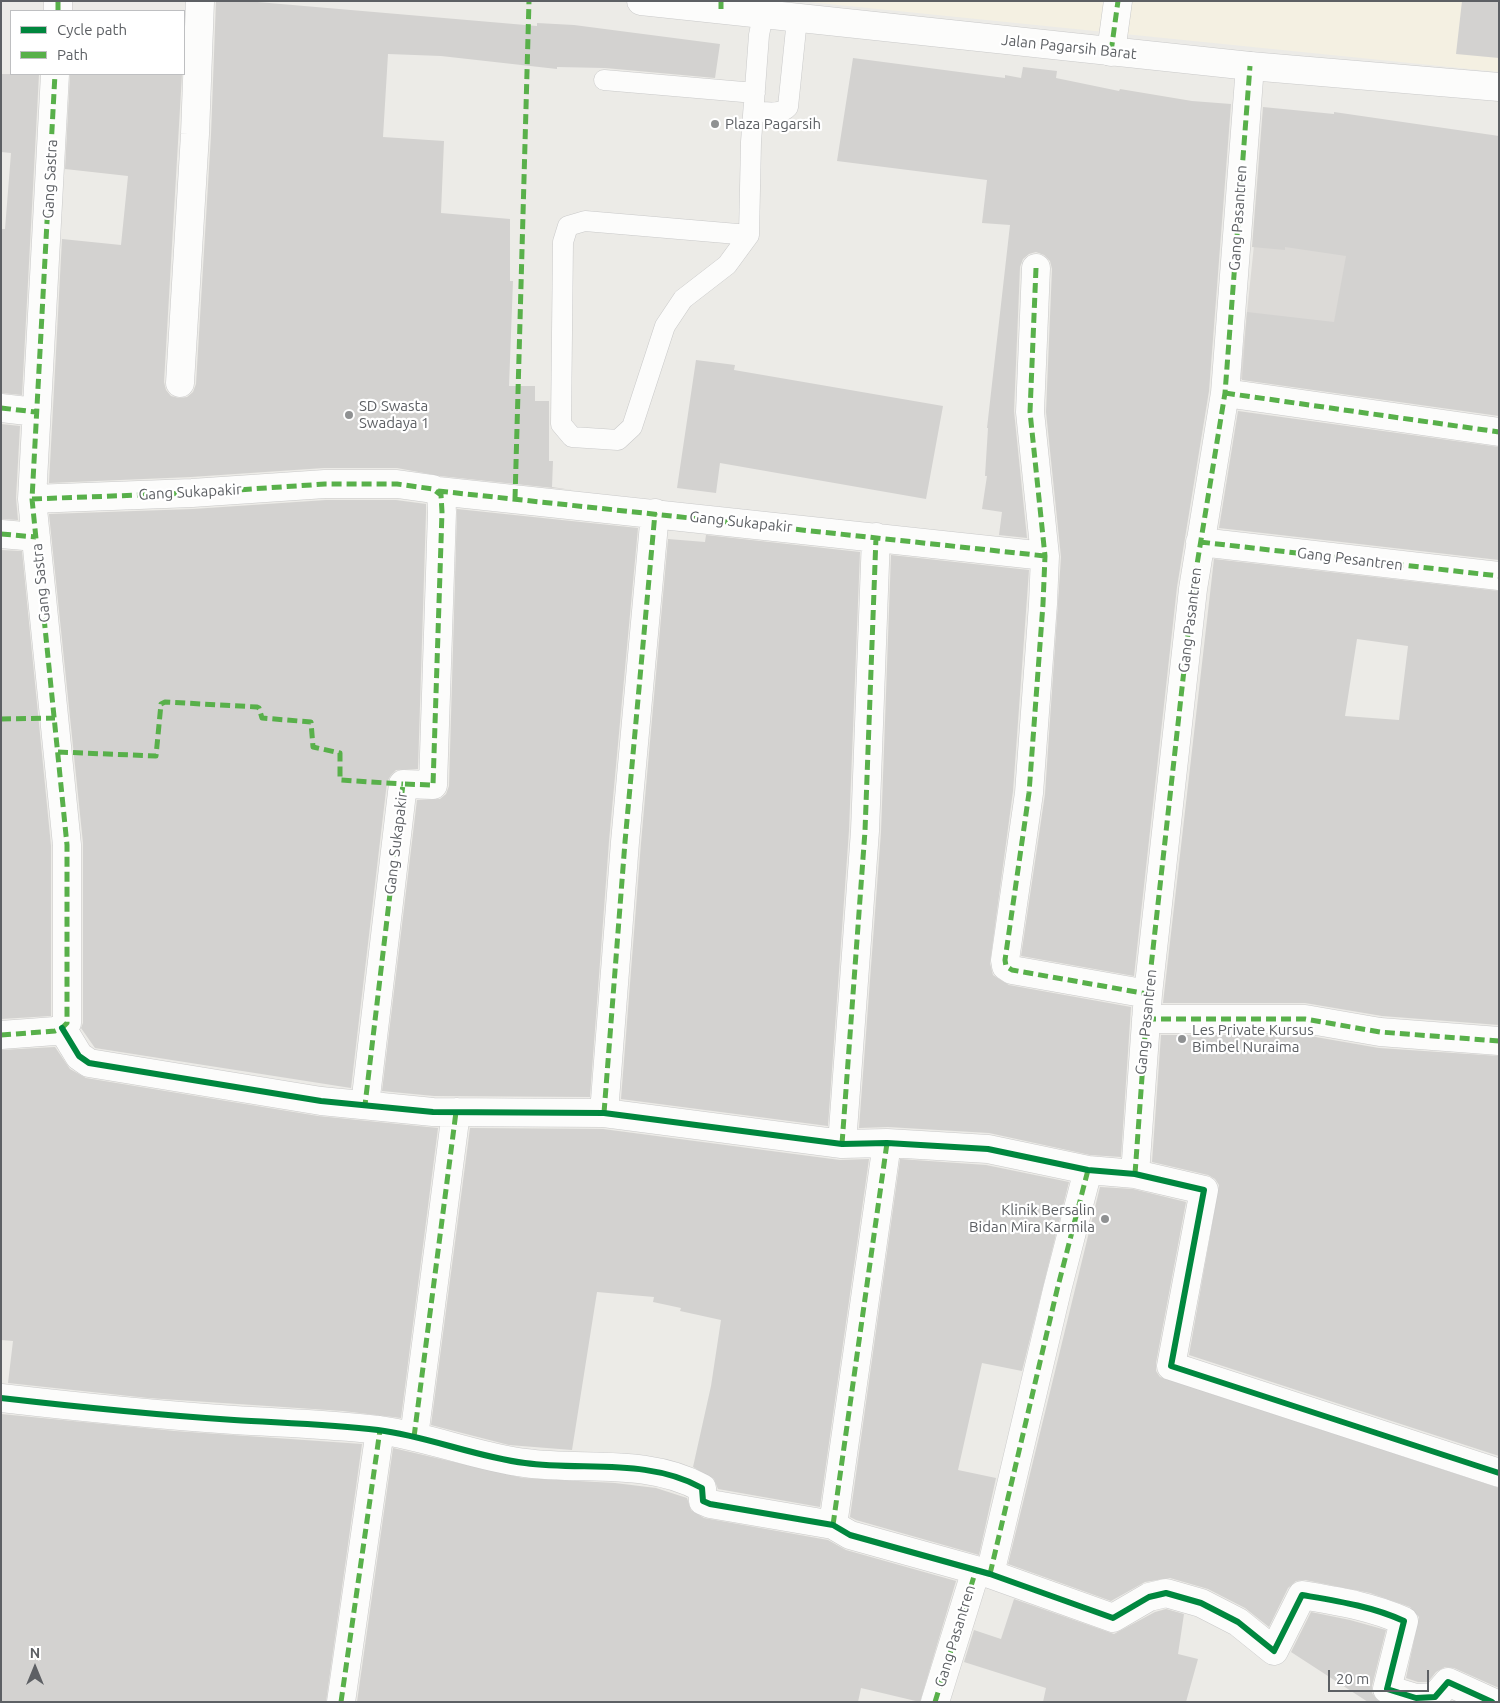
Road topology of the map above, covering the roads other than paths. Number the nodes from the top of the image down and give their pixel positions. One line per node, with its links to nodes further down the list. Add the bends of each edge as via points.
1 (200, 1): 15 (street)
2 (641, 1): 4 (street, Jalan Pagarsih Barat)
3 (1118, 1): 7 (street)
4 (721, 5): 5 (street, Jalan Pagarsih Barat)
5 (762, 15): 6 (street, Jalan Pagarsih Barat); 12 (lane)
6 (797, 19): 7 (street, Jalan Pagarsih Barat); 12 (lane, via 788,107 778,113)
7 (1112, 52): 8 (street, Jalan Pagarsih Barat)
8 (1250, 66): 11 (street, Jalan Pagarsih Barat); 16 (street, Gang Pasantren)
9 (55, 75): 18 (street, Gang Sastra)
10 (604, 80): 12 (lane)
11 (1499, 87)
12 (754, 102): 13 (lane)
13 (749, 235): 13 (lane, via 727,265 683,299 665,326 632,427 618,440 572,437 561,424 563,242 568,226 585,221)
14 (1036, 268): 27 (street, via 1030,412)
15 (180, 383)
16 (1225, 393): 19 (street); 26 (street, Gang Pasantren)
17 (1, 408): 18 (street)
18 (36, 412): 21 (street, Gang Sastra)
19 (1499, 432)
20 (438, 491): 21 (street, Gang Sukapakir, via 397,484 325,484); 22 (street, Gang Sukapakir); 33 (street, Gang Sukapakir, via 442,512 433,785 403,784)
21 (32, 499): 24 (street, Gang Sastra)
22 (655, 513): 25 (street, Gang Sukapakir); 35 (street)
23 (1, 534): 24 (street)
24 (36, 536): 30 (street, Gang Sastra, via 67,845 68,989 67,1023)
25 (876, 536): 27 (street, Gang Sukapakir); 37 (street, via 865,830)
26 (1200, 542): 28 (street, Gang Pesantren); 29 (street, Gang Pasantren)
27 (1044, 556): 29 (street, via 1029,793 1004,960 1006,966 1021,971)
28 (1499, 576)
29 (1147, 1006): 32 (street, via 1305,1019 1380,1032); 39 (street, Gang Pasantren)
30 (62, 1028): 31 (street); 33 (street, via 79,1056 89,1063 321,1101)
31 (1, 1035)
32 (1499, 1041)
33 (365, 1105): 34 (street)
34 (456, 1112): 35 (street); 42 (street)
35 (604, 1113): 37 (street)
36 (887, 1142): 37 (street); 38 (street, via 988,1149); 44 (street)
37 (842, 1144)
38 (1088, 1170): 39 (street); 45 (street, Gang Pasantren)
39 (1135, 1174): 43 (street, via 1204,1190 1171,1366)
40 (1, 1398): 41 (street, via 77,1407)
41 (380, 1430): 42 (street); 46 (street)
42 (414, 1437): 44 (street, via 523,1463 654,1471 683,1478 702,1488 704,1501 710,1504)
43 (1499, 1473)
44 (834, 1525): 45 (street, via 850,1535)
45 (983, 1572): 47 (street, Gang Pasantren); 48 (street, via 1113,1618 1149,1597 1166,1592 1201,1603 1238,1622 1274,1651 1302,1595 1382,1611 1404,1621 1387,1689 1416,1698 1435,1697 1448,1682)
46 (341, 1702)
47 (935, 1702)
48 (1492, 1702)

